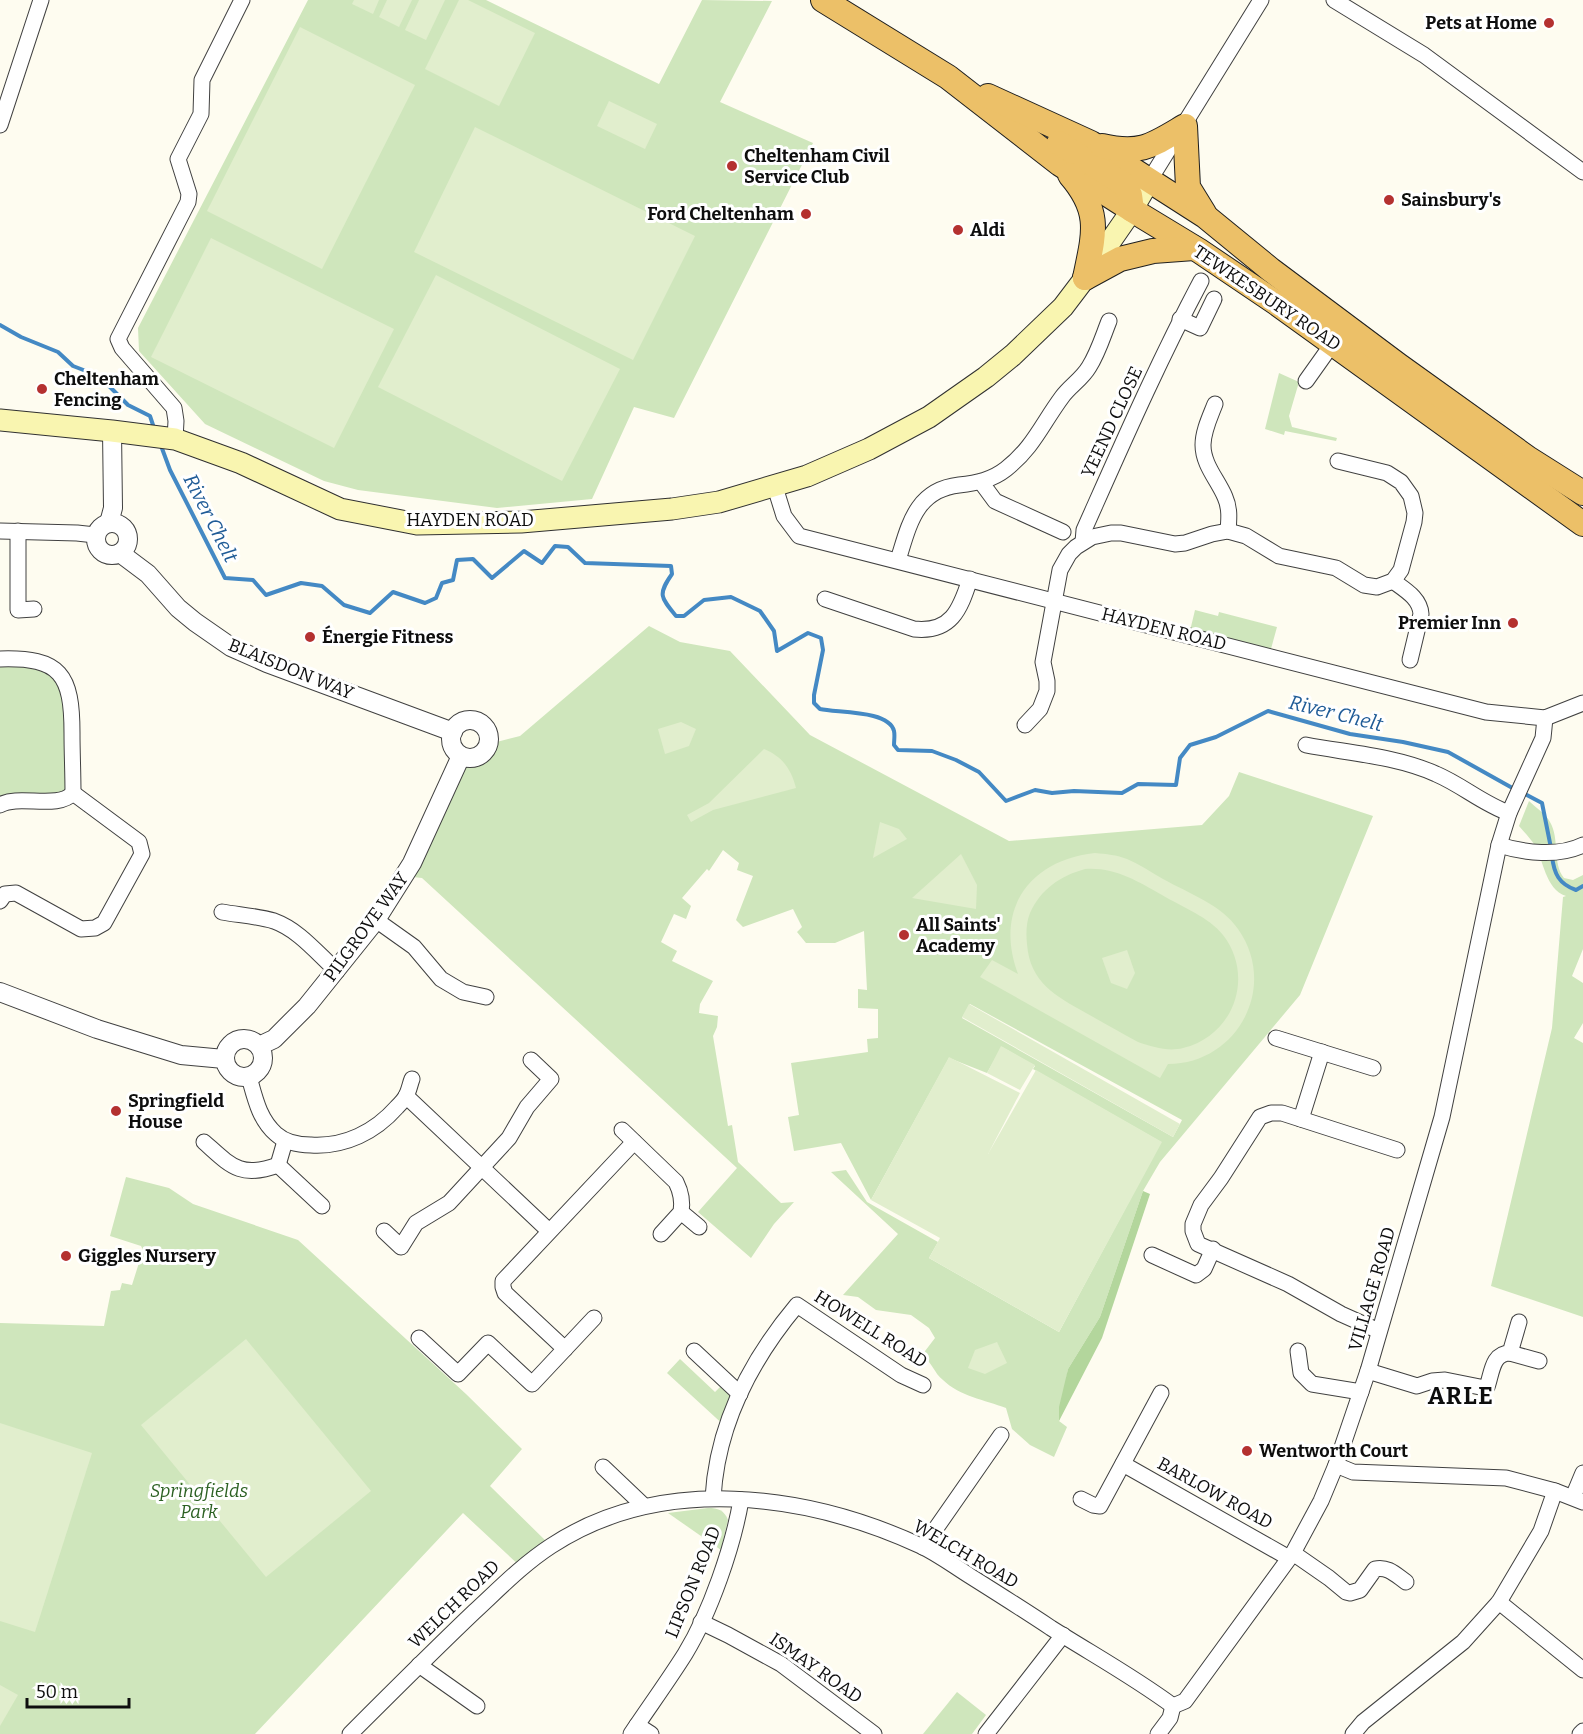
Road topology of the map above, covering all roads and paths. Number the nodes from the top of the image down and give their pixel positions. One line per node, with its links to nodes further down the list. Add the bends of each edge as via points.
1 (41, 0): 8 (street)
2 (242, 0): 28 (street, via 202,80 201,114 178,159 189,190 188,202 118,339 174,408 176,421)
3 (823, 0): 6 (highway, TEWKESBURY ROAD)
4 (1261, 0): 9 (street)
5 (1334, 0): 12 (street, via 1424,55)
6 (948, 77): 7 (highway, TEWKESBURY ROAD); 11 (highway, TEWKESBURY ROAD)
7 (1017, 109): 10 (highway, TEWKESBURY ROAD); 14 (highway, via 1026,123 1125,185)
8 (0, 125)
9 (1185, 126): 10 (highway, via 1137,150 1121,151); 13 (street); 15 (highway, via 1188,187)
10 (1091, 144): 13 (highway, TEWKESBURY ROAD)
11 (1060, 164): 14 (highway, TEWKESBURY ROAD); 17 (highway, via 1083,190 1092,213 1095,232)
12 (1583, 172)
13 (1149, 181): 14 (main road, HAYDEN ROAD); 15 (highway, TEWKESBURY ROAD); 20 (highway, via 1155,202 1257,275)
14 (1132, 210): 16 (highway, TEWKESBURY ROAD); 17 (main road, HAYDEN ROAD)
15 (1205, 216): 32 (highway, TEWKESBURY ROAD, via 1398,364)
16 (1194, 248): 17 (highway, via 1153,251 1120,259); 20 (highway, TEWKESBURY ROAD)
17 (1085, 278): 31 (main road, HAYDEN ROAD, via 1039,332 952,402 869,450)
18 (1201, 280): 21 (street, YEEND CLOSE)
19 (1214, 299): 21 (street, via 1200,328)
20 (1275, 302): 23 (highway, TEWKESBURY ROAD)
21 (1180, 319): 40 (street, YEEND CLOSE, via 1084,530)
22 (1109, 321): 30 (street, via 1090,367 1062,396 1033,443 1007,468)
23 (1333, 343): 24 (street); 34 (highway, TEWKESBURY ROAD)
24 (1306, 381)
25 (1215, 404): 37 (street, via 1203,446 1207,465 1229,508)
26 (0, 420): 27 (main road, HAYDEN ROAD)
27 (112, 431): 28 (main road, HAYDEN ROAD); 33 (street, via 113,507)
28 (163, 438): 31 (main road, HAYDEN ROAD, via 241,463 340,509 417,524 521,522 672,509)
29 (1338, 461): 44 (street, via 1395,477 1411,496 1414,522 1403,564)
30 (981, 482): 38 (street, via 995,501); 42 (street, via 950,486 924,501 912,517)
31 (775, 487): 42 (street, HAYDEN ROAD, via 784,516 800,536)
32 (1583, 493)
33 (109, 523): 39 (street); 41 (street, via 117,523 128,533 127,547)
34 (1583, 524)
35 (0, 531): 36 (street)
36 (18, 531): 39 (street); 47 (street, via 18,610)
37 (1228, 531): 40 (street, via 1185,543 1163,543 1121,533 1101,534); 44 (street, via 1246,536 1279,556 1336,568 1364,585 1377,587)
38 (1063, 532)
39 (95, 535): 41 (street, via 100,550 113,555)
40 (1083, 542): 46 (street, via 1069,554 1060,570)
41 (120, 553): 53 (street, BLAISDON WAY, via 148,574 187,615 231,647)
42 (898, 561): 43 (street, HAYDEN ROAD)
43 (970, 579): 45 (street, via 957,613 943,625 927,630); 46 (street, HAYDEN ROAD)
44 (1393, 581): 49 (street, via 1415,598 1420,608)
45 (825, 599)
46 (1054, 601): 51 (street, HAYDEN ROAD, via 1486,712); 52 (street, via 1043,662 1047,691 1040,709)
47 (34, 609)
48 (0, 659): 56 (street, via 43,663 56,671 67,686 72,704)
49 (1410, 660)
50 (1583, 703): 51 (street, HAYDEN ROAD)
51 (1545, 718): 58 (street, VILLAGE ROAD, via 1543,738)
52 (1024, 725)
53 (453, 732): 55 (street, via 454,750); 55 (street, via 471,720 483,725 488,733 489,744 484,752 477,757)
54 (1306, 745): 58 (street, via 1413,765 1493,807)
55 (461, 756): 63 (street, PILGROVE WAY, via 412,863)
56 (73, 793): 57 (street, via 63,800); 61 (street, via 139,842 142,851 104,923 81,929 16,892 5,894)
57 (0, 805)
58 (1512, 808): 59 (street, VILLAGE ROAD)
59 (1500, 845): 60 (street, via 1539,852); 94 (street, VILLAGE ROAD, via 1442,1117)
60 (1583, 845)
61 (0, 901)
62 (222, 912): 64 (street, via 263,918 284,926)
63 (376, 920): 64 (street, PILGROVE WAY); 66 (street, via 414,947 441,979 463,992)
64 (336, 971): 68 (street, PILGROVE WAY, via 274,1039)
65 (0, 992): 70 (street, via 97,1029 181,1055)
66 (486, 997)
67 (1276, 1038): 69 (street)
68 (259, 1046): 70 (street, via 247,1038 234,1041); 73 (street, via 262,1064)
69 (1322, 1052): 72 (street); 76 (street)
70 (224, 1059): 73 (street, via 232,1074)
71 (531, 1060): 83 (street, via 557,1078 527,1107 509,1138)
72 (1372, 1068)
73 (249, 1077): 78 (street, via 261,1116)
74 (412, 1079): 75 (street)
75 (406, 1096): 78 (street, via 391,1114 352,1139 319,1146); 83 (street)
76 (1301, 1119): 81 (street); 90 (street, via 1276,1112 1260,1117 1195,1218 1193,1231 1198,1244)
77 (622, 1131): 80 (street)
78 (285, 1141): 82 (street)
79 (204, 1142): 82 (street, via 238,1169 265,1170)
80 (634, 1142): 85 (street, via 676,1182 681,1193); 88 (street)
81 (1397, 1150)
82 (278, 1165): 84 (street)
83 (481, 1167): 87 (street, via 449,1203 416,1223 401,1246); 88 (street)
84 (322, 1206)
85 (681, 1212): 86 (street); 89 (street)
86 (699, 1227)
87 (384, 1231)
88 (549, 1231): 96 (street, via 505,1278 503,1287)
89 (661, 1234)
90 (1212, 1250): 91 (street, via 1204,1269 1196,1275); 94 (street)
91 (1152, 1255)
92 (594, 1318): 96 (street)
93 (1519, 1322): 99 (street)
94 (1379, 1331): 101 (street, VILLAGE ROAD)
95 (418, 1338): 96 (street, via 458,1374 488,1343 532,1384)
96 (566, 1349)
97 (694, 1351): 105 (street)
98 (1298, 1351): 103 (street, via 1301,1372 1312,1384)
99 (1509, 1353): 100 (street); 101 (street, via 1496,1358 1487,1387 1482,1389 1445,1380 1417,1386)
100 (1539, 1361)
101 (1368, 1371): 103 (street, VILLAGE ROAD)
102 (923, 1385): 105 (street, HOWELL ROAD, via 901,1375 797,1305 765,1348)
103 (1361, 1392): 108 (street, VILLAGE ROAD)
104 (1161, 1393): 107 (street)
105 (740, 1394): 112 (street, HOWELL ROAD, via 720,1452)
106 (1001, 1435): 117 (street)
107 (1123, 1464): 113 (street, via 1100,1506); 118 (street, BARLOW ROAD)
108 (1336, 1465): 111 (street, via 1353,1472 1506,1478); 118 (street, VILLAGE ROAD)
109 (603, 1467): 116 (street)
110 (1583, 1473): 115 (street)
111 (1555, 1491): 115 (street); 120 (street, via 1541,1531)
112 (713, 1498): 114 (street, WELCH ROAD); 116 (street, WELCH ROAD)
113 (1081, 1499)
114 (741, 1500): 117 (street, WELCH ROAD, via 825,1513); 121 (street, LIPSON ROAD, via 725,1564)
115 (1578, 1500)
116 (644, 1506): 123 (street, WELCH ROAD, via 596,1522 544,1551)
117 (923, 1547): 122 (street, WELCH ROAD)
118 (1291, 1555): 119 (street, BARLOW ROAD, via 1346,1593 1360,1590 1378,1568 1388,1569); 126 (street, VILLAGE ROAD, via 1185,1701)
119 (1406, 1582)
120 (1500, 1602): 124 (street); 133 (street, via 1463,1642)
121 (701, 1622): 127 (street, LIPSON ROAD, via 686,1652); 130 (street, ISMAY ROAD, via 781,1664)
122 (1063, 1635): 126 (street, WELCH ROAD, via 1140,1681); 131 (street)
123 (418, 1665): 125 (street, WELCH ROAD); 128 (street, WELCH ROAD)
124 (1583, 1670)
125 (477, 1706)
126 (1173, 1706): 132 (street, VILLAGE ROAD, via 1170,1718)
127 (634, 1730): 129 (street)
128 (350, 1734)
129 (651, 1734)
130 (874, 1734)
131 (986, 1734)
132 (1158, 1734)
133 (1353, 1734)

